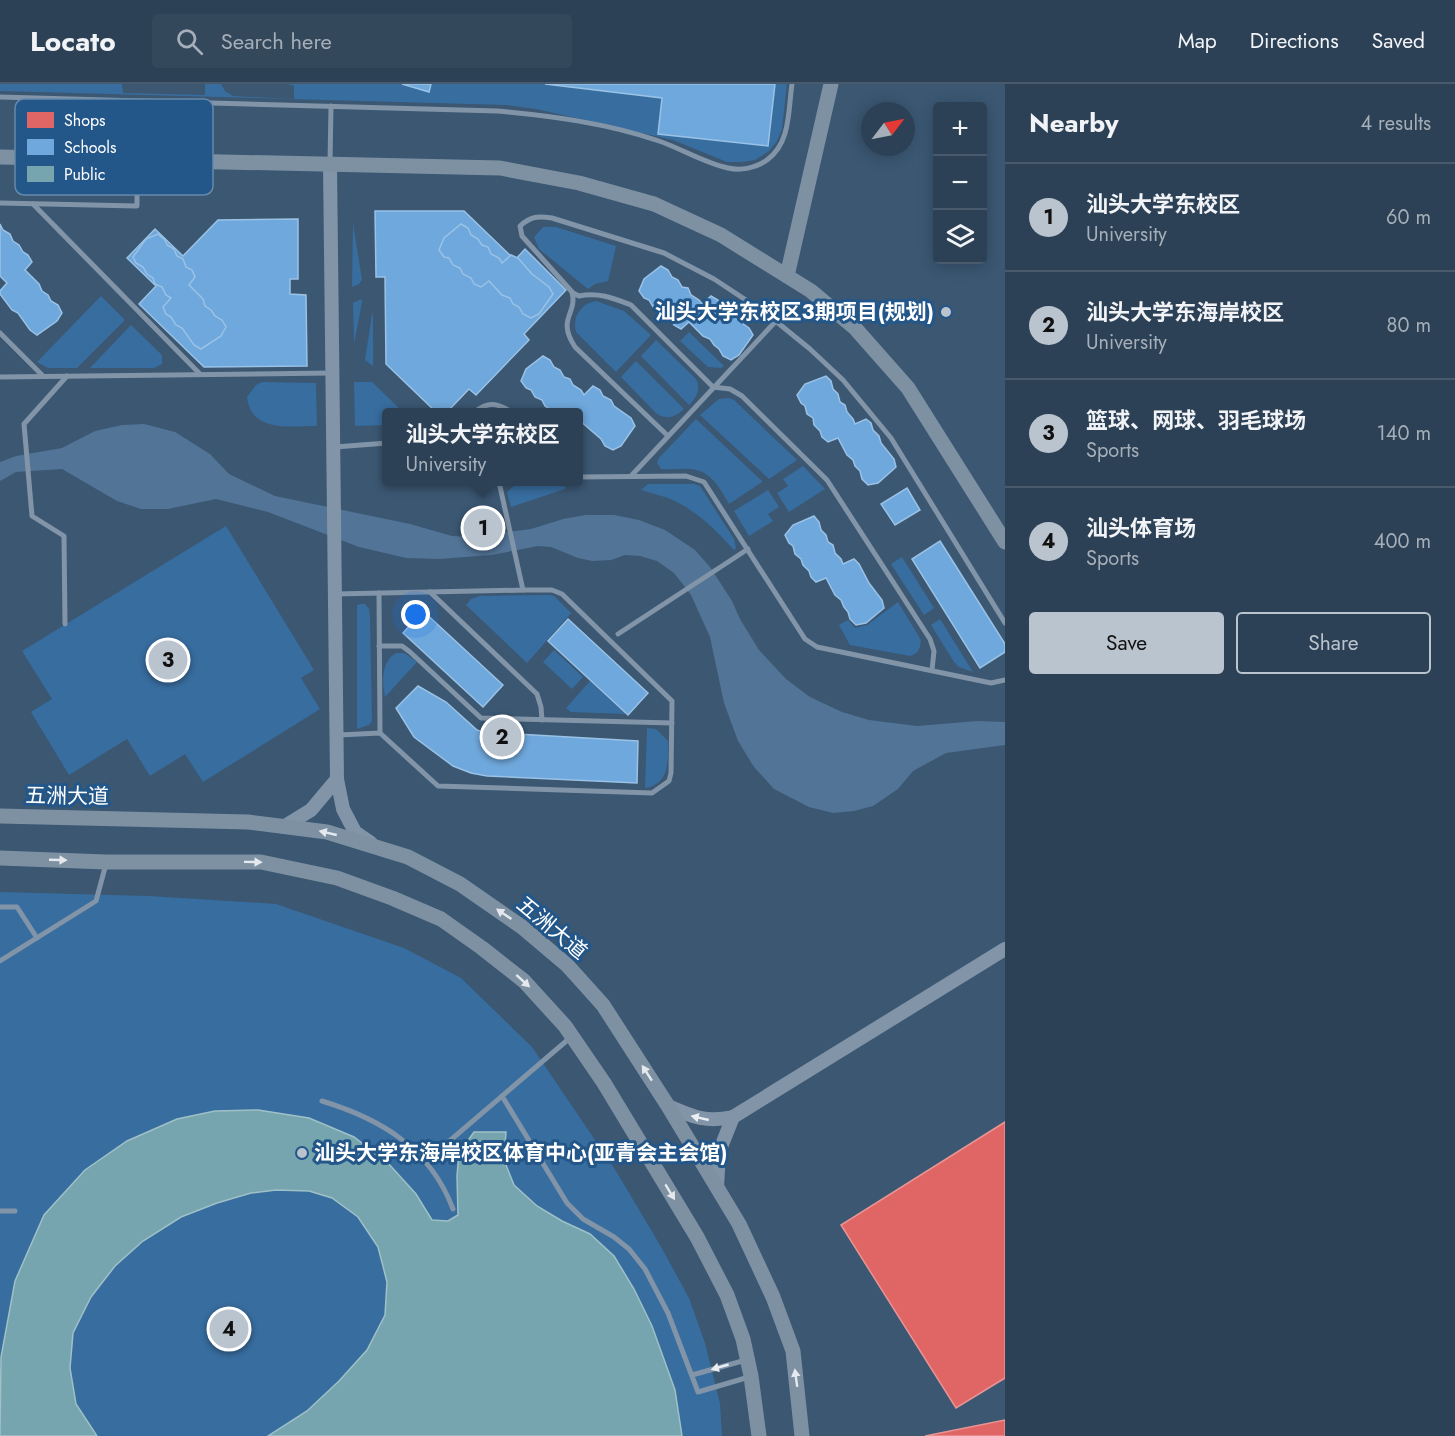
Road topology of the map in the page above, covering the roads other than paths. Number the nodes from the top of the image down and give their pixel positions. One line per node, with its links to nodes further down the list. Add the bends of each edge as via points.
1 (792, 84): 6 (lane, via 783,143 766,161 742,169 727,168 632,133 555,116)
2 (831, 84): 14 (main road)
3 (0, 97): 4 (lane)
4 (74, 99)
5 (213, 103): 6 (lane)
6 (331, 106): 10 (lane)
7 (0, 157): 8 (main road)
8 (15, 157)
9 (213, 162): 10 (main road)
10 (330, 165): 14 (main road, via 501,168 579,183 654,204 721,235); 18 (street)
11 (137, 195): 13 (lane, via 137,206)
12 (0, 203): 13 (lane)
13 (33, 204): 19 (lane)
14 (787, 276): 32 (main road, via 855,328 908,388)
15 (572, 292): 16 (lane, via 522,236 520,226 527,220 536,216 552,218 664,253 714,279); 23 (lane, via 579,296 592,293 631,305); 26 (lane, via 574,300 566,321 571,341)
16 (776, 321): 23 (lane); 38 (lane, via 843,380 891,438)
17 (0, 333): 21 (lane)
18 (333, 373): 19 (lane); 28 (street)
19 (201, 374): 22 (lane)
20 (0, 376): 21 (lane)
21 (43, 376): 22 (lane)
22 (67, 376): 39 (lane, via 24,424 32,516 64,536)
23 (713, 387): 26 (lane); 42 (lane, via 730,389 742,396 827,480 930,639 934,651)
24 (480, 408): 25 (lane, via 491,403)
25 (505, 408)
26 (668, 436): 29 (lane)
27 (382, 443): 28 (lane)
28 (334, 447): 37 (street)
29 (631, 476): 30 (lane); 33 (lane, via 686,476 704,482)
30 (583, 477)
31 (500, 486): 34 (lane)
32 (1005, 542)
33 (748, 549): 40 (lane); 42 (lane, via 805,639 817,647)
34 (523, 590): 35 (lane); 45 (lane, via 562,594 667,694 672,701)
35 (430, 592): 36 (lane); 44 (lane, via 537,694)
36 (379, 593): 37 (lane); 41 (lane)
37 (335, 594): 47 (street)
38 (1005, 623)
39 (66, 624)
40 (618, 634)
41 (379, 646): 44 (lane, via 402,646 481,718); 46 (lane)
42 (932, 670): 43 (lane, via 992,683)
43 (1005, 680)
44 (542, 720): 45 (lane)
45 (672, 723): 46 (lane, via 669,781 652,793 438,786)
46 (380, 733): 47 (lane)
47 (337, 735): 48 (street)
48 (337, 779): 50 (street, via 311,810); 51 (street, via 342,809 355,832)
49 (0, 816): 50 (main road, 五洲大道)
50 (285, 826): 51 (main road, 五洲大道, one-way to 50, via 327,832)
51 (378, 848): 61 (main road, 五洲大道, one-way to 51, via 603,1005 567,965 522,927 460,884 408,857)
52 (0, 858): 53 (main road, one-way to 53)
53 (106, 862): 55 (lane, via 96,901); 58 (main road, one-way to 58, via 261,862 337,878 392,898 441,919 482,948 524,981)
54 (0, 906): 55 (lane, via 17,907)
55 (37, 938): 57 (lane)
56 (1005, 949): 62 (street)
57 (0, 961)
58 (572, 1035): 59 (lane); 68 (main road, one-way to 68, via 697,1237 727,1295)
59 (502, 1096): 63 (lane); 69 (lane, via 567,1203 583,1219 629,1249 645,1269 668,1313)
60 (322, 1101): 63 (lane, via 348,1109 384,1128)
61 (668, 1106): 62 (street, one-way to 61, via 715,1121); 64 (main road, 五洲大道)
62 (734, 1117): 64 (street, via 719,1152)
63 (426, 1161): 65 (lane, via 446,1188)
64 (717, 1187): 72 (main road, 五洲大道, one-way to 64, via 793,1351 773,1297)
65 (453, 1209)
66 (0, 1211): 67 (lane)
67 (15, 1211)
68 (747, 1359): 69 (lane, one-way to 69); 70 (main road)
69 (692, 1375): 70 (lane, via 698,1392)
70 (751, 1376): 71 (main road)
71 (759, 1436)
72 (802, 1436)

